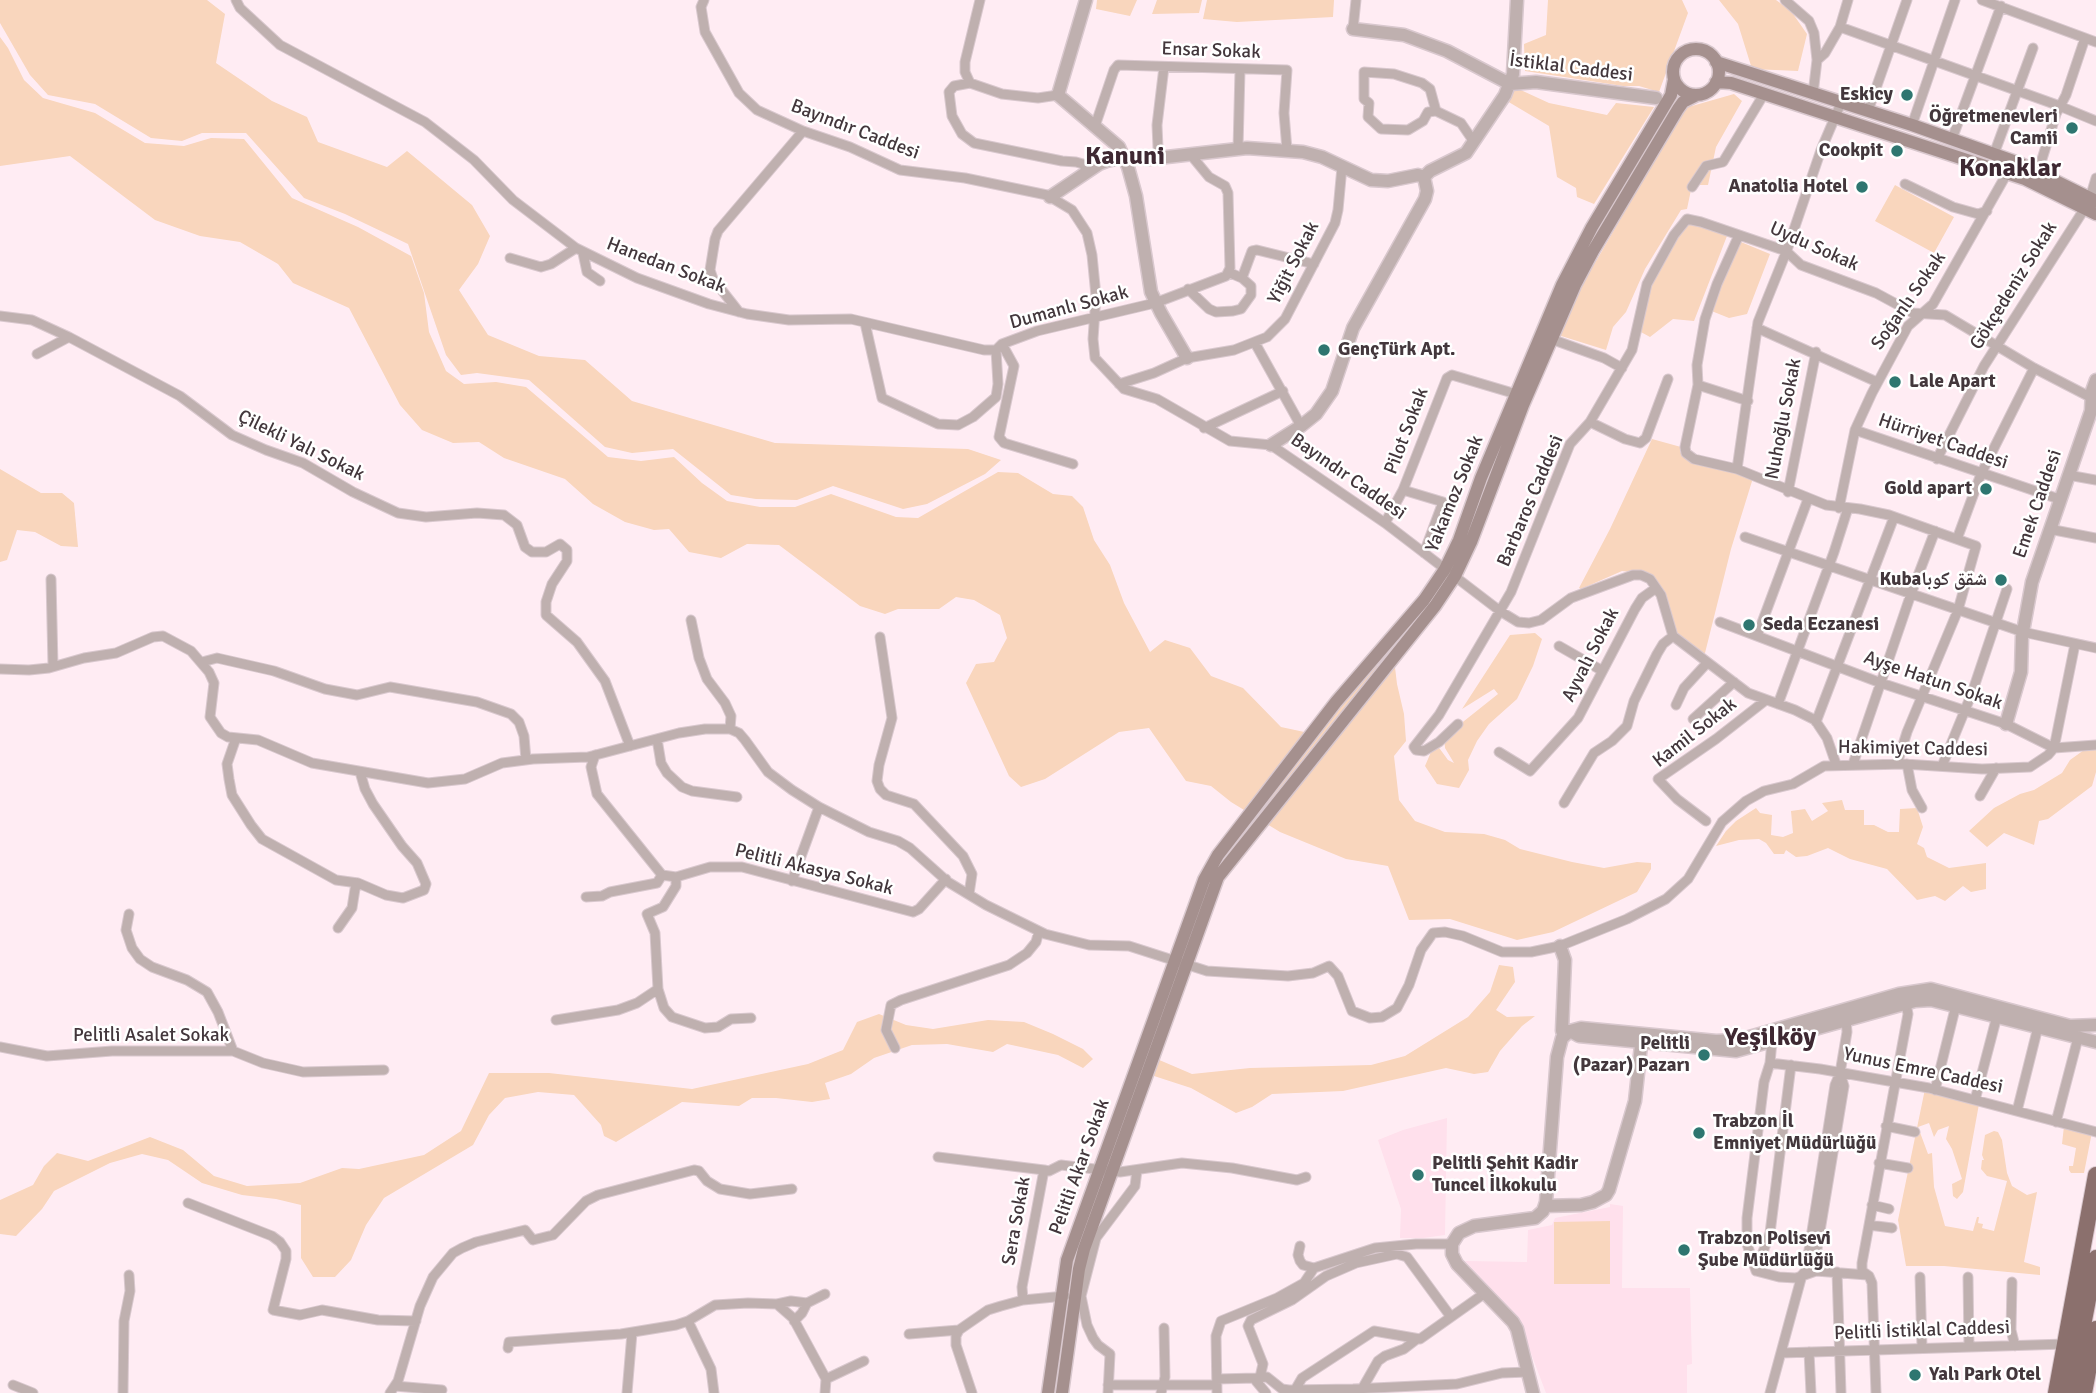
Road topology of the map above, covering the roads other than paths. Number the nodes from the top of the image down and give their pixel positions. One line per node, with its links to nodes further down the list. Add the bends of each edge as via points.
1 (236, 0): 65 (street, Hanedan Sokak, via 280,45 425,122 474,160 513,200)
2 (704, 0): 43 (street, Bayındır Caddesi, via 705,32 739,93 757,110)
3 (980, 0): 27 (street, via 965,62)
4 (1086, 0): 32 (street)
5 (1356, 0): 14 (street, İstiklal Caddesi)
6 (1517, 0): 28 (street)
7 (1785, 0): 19 (street, via 1809,21)
8 (1848, 0): 13 (street)
9 (1907, 0): 17 (street)
10 (1955, 0): 21 (street)
11 (1982, 0): 12 (street)
12 (2001, 6): 15 (street); 24 (street)
13 (1840, 27): 17 (street); 19 (street)
14 (1353, 29): 28 (street, İstiklal Caddesi, via 1404,35 1447,51)
15 (2085, 38): 16 (street); 36 (street)
16 (2096, 42)
17 (1891, 44): 21 (street); 38 (street)
18 (2033, 48): 29 (street)
19 (1817, 60): 31 (street)
20 (1716, 62): 25 (main road, via 1706,51 1684,53 1675,64); 26 (main road); 31 (main road)
21 (1934, 62): 24 (street); 41 (street)
22 (1164, 67): 23 (street, Ensar Sokak); 42 (street, Ensar Sokak, via 1118,65); 51 (street, via 1157,125)
23 (1240, 70): 46 (street); 47 (street, Ensar Sokak, via 1287,71)
24 (1975, 76): 29 (street); 44 (street)
25 (1674, 79): 33 (main road, via 1683,91); 96 (main road, Yakamoz Sokak, via 1671,95 1562,285)
26 (1716, 82): 30 (main road); 33 (main road)
27 (970, 83): 32 (street, via 1002,94); 54 (street, via 954,86 949,92 952,116 962,134 974,143 1083,164)
28 (1510, 84): 34 (street, İstiklal Caddesi, via 1536,82); 45 (street)
29 (2017, 90): 36 (street); 49 (street)
30 (1764, 94): 39 (main road); 59 (street, via 1723,162 1706,166)
31 (1813, 94): 35 (main road)
32 (1058, 95): 42 (street)
33 (1697, 95): 81 (main road, Yakamoz Sokak, via 1678,109 1592,251)
34 (1656, 98)
35 (1841, 103): 38 (main road); 39 (street)
36 (2060, 106): 40 (street); 55 (street)
37 (1436, 111): 37 (street, via 1430,89 1422,83 1394,74 1364,72 1368,117 1381,129 1408,130 1428,112); 45 (street, via 1461,123)
38 (1868, 111): 41 (main road)
39 (1835, 118): 53 (main road); 66 (street)
40 (2096, 121)
41 (1912, 125): 44 (main road)
42 (1095, 126): 50 (street)
43 (803, 131): 60 (street, Bayındır Caddesi, via 909,172 965,178); 74 (street, via 715,239 710,270)
44 (1952, 139): 49 (main road)
45 (1474, 142): 56 (street, via 1461,157)
46 (1237, 149): 47 (street); 48 (street)
47 (1287, 150): 52 (street, via 1322,157)
48 (1190, 154): 51 (street); 69 (street, via 1228,193)
49 (1994, 154): 53 (main road)
50 (1124, 157): 51 (street); 54 (street); 73 (street, via 1136,196)
51 (1162, 158)
52 (1342, 167): 56 (street, via 1371,180); 68 (street, Yiğit Sokak, via 1335,223)
53 (2011, 167): 55 (main road); 61 (main road); 62 (street, Soğanlı Sokak)
54 (1087, 172): 60 (street)
55 (2038, 172): 61 (main road)
56 (1424, 177): 101 (street, via 1425,199 1353,328 1332,391)
57 (2096, 178): 61 (street, Gökçedeniz Sokak)
58 (1905, 184): 62 (street, via 1953,207 1978,214)
59 (1692, 187)
60 (1050, 197): 77 (street, Bayındır Caddesi, via 1072,210 1087,233 1097,296)
61 (2092, 205): 83 (street, Gökçedeniz Sokak)
62 (1987, 211): 75 (street, Soğanlı Sokak)
63 (1686, 219): 64 (street, Uydu Sokak); 88 (street, Barbaros Caddesi, via 1647,284 1632,350)
64 (1739, 235): 66 (street, Uydu Sokak); 94 (street, via 1705,319 1696,365)
65 (580, 250): 67 (street, via 541,267); 71 (street, via 587,272); 74 (street, Hanedan Sokak, via 637,278)
66 (1786, 251): 75 (street, Uydu Sokak, via 1801,265); 79 (street)
67 (510, 258)
68 (1314, 264): 70 (street, via 1256,250); 82 (street, Yiğit Sokak, via 1285,319)
69 (1228, 272): 70 (street); 72 (street, Dumanlı Sokak)
70 (1242, 278): 72 (street, via 1251,286 1251,295 1241,309 1233,311 1209,309)
71 (600, 281)
72 (1188, 289): 73 (street, Dumanlı Sokak)
73 (1155, 303): 77 (street, Dumanlı Sokak); 87 (street)
74 (739, 312): 78 (street, Hanedan Sokak, via 789,320 833,318)
75 (1924, 314): 83 (street, Uydu Sokak, via 1945,314); 92 (street, Soğanlı Sokak, via 1908,327)
76 (0, 316): 80 (street, Çilekli Yalı Sokak, via 32,320)
77 (1095, 316): 84 (street, Dumanlı Sokak, via 1037,331); 93 (street, Bayındır Caddesi, via 1096,358)
78 (865, 323): 84 (street, Hanedan Sokak, via 984,350); 84 (street, Dumanlı Sokak, via 882,398 938,424 958,425 996,397)
79 (1757, 328): 85 (street); 98 (street)
80 (69, 337): 86 (street); 166 (street, Çilekli Yalı Sokak, via 180,396 233,435 303,463 398,513 504,515 517,525 524,547 532,552 546,552 560,544 567,550 567,561 552,584 546,615 578,642 606,681)
81 (1551, 339): 88 (street); 126 (main road, Yakamoz Sokak, via 1471,542)
82 (1255, 343): 87 (street, Yiğit Sokak); 95 (street)
83 (1998, 346): 89 (street, Uydu Sokak); 105 (street, Gökçedeniz Sokak)
84 (999, 347): 106 (street, via 1014,366 999,437 1004,443)
85 (1815, 352): 92 (street); 112 (street, Nuhoğlu Sokak)
86 (37, 354)
87 (1187, 358): 93 (street, Yiğit Sokak)
88 (1622, 368): 99 (street, Barbaros Caddesi)
89 (2034, 368): 97 (street, Uydu Sokak); 108 (street)
90 (1668, 379): 99 (street, via 1640,443)
91 (2096, 380): 97 (street, Emek Caddesi)
92 (1877, 382): 103 (street, Soğanlı Sokak)
93 (1119, 384): 102 (street, Bayındır Caddesi, via 1157,399)
94 (1698, 386): 98 (street); 107 (street, via 1686,453)
95 (1283, 391): 101 (street); 102 (street)
96 (1516, 394): 111 (street, Pilot Sokak, via 1452,375 1447,378); 126 (main road, Yakamoz Sokak)
97 (2092, 398): 100 (street, Emek Caddesi)
98 (1748, 401): 107 (street)
99 (1590, 422): 133 (street, Barbaros Caddesi, via 1570,444 1523,566)
100 (2091, 425): 109 (street, Emek Caddesi)
101 (1301, 426): 104 (street)
102 (1204, 428): 104 (street, Bayındır Caddesi, via 1230,441)
103 (1856, 430): 105 (street, Hürriyet Caddesi); 115 (street, Soğanlı Sokak)
104 (1271, 445): 117 (street, Bayındır Caddesi)
105 (1937, 459): 108 (street, Hürriyet Caddesi)
106 (1073, 464)
107 (1737, 470): 112 (street)
108 (1981, 474): 114 (street, Hürriyet Caddesi); 122 (street)
109 (2068, 475): 110 (street); 114 (street, Emek Caddesi)
110 (2096, 480)
111 (1403, 489): 117 (street, Pilot Sokak); 124 (street, via 1443,502)
112 (1788, 492): 113 (street)
113 (1808, 499): 115 (street); 123 (street)
114 (2059, 499): 118 (street, Emek Caddesi)
115 (1844, 508): 116 (street); 125 (street, Soğanlı Sokak)
116 (1894, 517): 119 (street); 128 (street)
117 (1385, 523): 124 (street, Bayındır Caddesi)
118 (2049, 529): 121 (street); 137 (street, Emek Caddesi, via 2032,582)
119 (1936, 531): 122 (street); 131 (street)
120 (1745, 537): 123 (street)
121 (2096, 538)
122 (1957, 539): 132 (street, via 1976,546)
123 (1788, 552): 125 (street); 139 (street)
124 (1424, 553): 126 (street, Bayındır Caddesi)
125 (1830, 566): 128 (street); 144 (street, Soğanlı Sokak)
126 (1450, 573): 133 (street, Bayındır Caddesi); 194 (main road, Yakamoz Sokak, via 1427,617 1221,873)
127 (51, 579): 147 (street)
128 (1871, 580): 131 (street); 148 (street)
129 (1656, 588): 133 (street, Bayındır Caddesi, via 1650,579 1633,575 1571,598 1529,624); 138 (street); 150 (street, Ayvalı Sokak, via 1634,609)
130 (2007, 589): 136 (street)
131 (1911, 594): 132 (street); 152 (street)
132 (1958, 610): 136 (street); 153 (street)
133 (1500, 611): 160 (street, Barbaros Caddesi, via 1439,715 1414,747 1424,751)
134 (691, 620): 162 (street, via 707,679 731,716)
135 (1720, 622): 139 (street, Ayşe Hatun Sokak)
136 (1996, 623): 137 (street); 157 (street)
137 (2023, 632): 141 (street); 161 (street, Emek Caddesi, via 2021,671)
138 (1673, 636): 146 (street); 179 (street, via 1657,654 1627,726 1594,752)
139 (1757, 636): 144 (street, Ayşe Hatun Sokak)
140 (880, 637): 188 (street, via 892,718 877,781 887,795 914,804 963,856 972,874)
141 (2075, 643): 143 (street); 167 (street)
142 (1559, 646): 150 (street)
143 (2096, 648)
144 (1797, 651): 148 (street, Ayşe Hatun Sokak); 155 (street, Soğanlı Sokak)
145 (202, 662): 147 (street, via 163,636 116,653); 163 (street, via 214,683 210,717 220,733); 170 (street, via 217,658 357,695 390,687 477,702 519,722)
146 (1707, 663): 151 (street); 156 (street, via 1684,688)
147 (53, 666): 149 (street)
148 (1838, 667): 152 (street, Ayşe Hatun Sokak); 159 (street)
149 (0, 669)
150 (1601, 670): 168 (street, Ayvalı Sokak, via 1578,718 1530,771)
151 (1734, 682): 154 (street); 158 (street)
152 (1881, 683): 153 (street, Ayşe Hatun Sokak); 172 (street)
153 (1923, 697): 157 (street, Ayşe Hatun Sokak); 173 (street, via 1907,732)
154 (1766, 700): 155 (street); 182 (street, Kamil Sokak, via 1658,779)
155 (1778, 704): 159 (street)
156 (1676, 705)
157 (1965, 711): 161 (street, Ayşe Hatun Sokak); 174 (street)
158 (1693, 719)
159 (1816, 722): 171 (street)
160 (1458, 724)
161 (2006, 724): 167 (street, Ayşe Hatun Sokak)
162 (730, 730): 164 (street, via 705,729); 180 (street, via 739,733 768,772)
163 (236, 738): 176 (street, via 258,740 312,763); 187 (street, via 228,764 232,795 262,839 336,880)
164 (657, 739): 166 (street); 178 (street, via 661,763 682,787)
165 (2096, 745): 167 (street, Hakimiyet Caddesi)
166 (630, 746): 169 (street)
167 (2054, 748): 175 (street, Hakimiyet Caddesi, via 2030,766)
168 (1499, 752)
169 (595, 755): 170 (street); 183 (street, via 591,767 597,794)
170 (526, 760): 176 (street, via 502,763 465,779 428,783)
171 (1836, 764): 172 (street, Hakimiyet Caddesi); 193 (street, Hakimiyet Caddesi, via 1824,765 1793,784 1754,795 1722,822 1688,879 1666,899)
172 (1853, 764): 173 (street, Hakimiyet Caddesi)
173 (1902, 764): 174 (street, Hakimiyet Caddesi); 181 (street)
174 (1942, 766): 175 (street, Hakimiyet Caddesi)
175 (1996, 768): 177 (street)
176 (360, 772): 187 (street, via 373,804 417,863 426,884 424,890 404,898)
177 (1980, 796)
178 (737, 797)
179 (1564, 803)
180 (819, 807): 185 (street, via 898,841); 186 (street)
181 (1922, 808)
182 (1706, 821)
183 (662, 875): 184 (street, Pelitli Akasya Sokak); 189 (street, via 657,883)
184 (676, 877): 186 (street, Pelitli Akasya Sokak, via 724,866); 195 (street, via 676,886 663,907 647,914 655,933)
185 (946, 879): 186 (street, Pelitli Akasya Sokak, via 913,912); 188 (street)
186 (792, 881)
187 (358, 883): 191 (street, via 352,908)
188 (968, 894): 192 (street)
189 (586, 897)
190 (129, 914): 210 (street, via 127,930 140,959 207,992)
191 (338, 928)
192 (1039, 931): 194 (street, via 1089,945 1129,946); 209 (street, via 1027,953 1009,965 891,1005 886,1030)
193 (1560, 946): 194 (street, Hakimiyet Caddesi, via 1502,952 1463,936 1433,933 1420,950 1397,1007 1382,1017 1370,1018 1352,1011 1329,966 1288,976 1208,971); 204 (street, via 1565,960 1562,1031)
194 (1180, 963): 228 (main road, Pelitli Akar Sokak)
195 (658, 989): 199 (street, via 672,1017 692,1024 718,1027 731,1019); 200 (street, via 618,1010)
196 (1906, 1004): 197 (street, via 1931,1000); 201 (street); 215 (street)
197 (1956, 1005): 198 (street); 216 (street)
198 (1997, 1016): 203 (street); 217 (street)
199 (751, 1018)
200 (556, 1020)
201 (1846, 1020): 205 (street); 214 (street)
202 (2096, 1025): 205 (street, via 2070,1026 1925,989)
203 (2038, 1027): 207 (street); 218 (street)
204 (1570, 1031): 206 (street, via 1581,1028); 234 (street, via 1562,1038 1557,1057)
205 (1773, 1036): 206 (street, via 1736,1051); 211 (street)
206 (1642, 1038): 234 (street, via 1635,1101 1608,1190 1593,1202)
207 (2090, 1040): 219 (street)
208 (0, 1046): 210 (street, Pelitli Asalet Sokak, via 47,1056)
209 (895, 1048)
210 (233, 1051): 213 (street, Pelitli Asalet Sokak, via 303,1072)
211 (1770, 1063): 212 (street, Yunus Emre Caddesi); 242 (street, via 1747,1218 1747,1244)
212 (1791, 1065): 214 (street, Yunus Emre Caddesi); 242 (street, via 1770,1233)
213 (384, 1070)
214 (1840, 1073): 215 (street, Yunus Emre Caddesi); 244 (street)
215 (1895, 1082): 216 (street, Yunus Emre Caddesi); 220 (street)
216 (1935, 1090): 217 (street, Yunus Emre Caddesi)
217 (1975, 1100): 218 (street, Yunus Emre Caddesi)
218 (2017, 1111): 219 (street, Yunus Emre Caddesi)
219 (2056, 1122): 222 (street, Yunus Emre Caddesi)
220 (1886, 1126): 221 (street); 224 (street)
221 (1915, 1132)
222 (2096, 1132)
223 (938, 1157): 226 (street, Sera Sokak)
224 (1880, 1163): 225 (street); 233 (street)
225 (1908, 1168)
226 (1044, 1170): 228 (street, via 1061,1165); 254 (street, Sera Sokak)
227 (1137, 1170): 228 (street); 230 (street, via 1182,1163 1297,1180); 253 (street, via 1135,1186 1096,1238)
228 (1106, 1171): 252 (main road, Pelitli Akar Sokak, via 1067,1260); 253 (main road, Pelitli Akar Sokak, via 1084,1249)
229 (2096, 1175): 267 (highway)
230 (1306, 1177)
231 (792, 1189): 258 (street, via 750,1194 720,1189 694,1170 597,1195 553,1236 533,1240 525,1230 453,1252 433,1277)
232 (188, 1203): 258 (street, via 280,1242 286,1259 273,1310 300,1315 322,1310)
233 (1872, 1205): 235 (street); 236 (street)
234 (1545, 1206): 238 (street, via 1535,1219 1474,1226 1459,1233)
235 (1889, 1209)
236 (1869, 1225): 237 (street); 246 (street, via 1862,1268)
237 (1892, 1228)
238 (1452, 1244): 241 (street, via 1375,1248); 250 (street, via 1454,1259)
239 (1300, 1246): 241 (street, via 1300,1261)
240 (2096, 1258): 304 (highway)
241 (1314, 1268): 282 (street, via 1304,1283 1221,1321 1216,1336)
242 (1756, 1271): 244 (street, via 1796,1278)
243 (1837, 1272): 244 (street); 246 (street); 273 (street)
244 (1804, 1273): 275 (street)
245 (129, 1275): 291 (street)
246 (1867, 1275): 272 (street, via 1872,1283)
247 (1920, 1277): 271 (street)
248 (1968, 1278): 269 (street)
249 (2012, 1282): 268 (street)
250 (1485, 1293): 257 (street); 277 (street, via 1517,1329)
251 (825, 1294): 255 (street)
252 (1062, 1296): 253 (street); 254 (street); 296 (main road, Pelitli Akar Sokak)
253 (1078, 1296): 283 (street, via 1093,1338 1110,1354); 297 (main road, Pelitli Akar Sokak)
254 (1023, 1300): 263 (street, via 988,1310)
255 (807, 1303): 256 (street); 260 (street)
256 (777, 1304): 259 (street, via 715,1306); 260 (street)
257 (1451, 1317): 266 (street); 278 (street, via 1408,1257 1397,1254 1356,1263 1251,1320 1248,1326 1263,1364)
258 (416, 1321): 286 (street)
259 (688, 1321): 264 (street); 293 (street, via 710,1369)
260 (794, 1321): 279 (street)
261 (1164, 1328): 284 (street)
262 (2096, 1329): 305 (highway)
263 (959, 1330): 265 (street); 295 (street, via 956,1345)
264 (632, 1333): 270 (street, via 509,1342); 292 (street)
265 (909, 1335)
266 (1417, 1339): 285 (street, via 1378,1361); 288 (street, via 1374,1331 1302,1378)
267 (2065, 1344): 268 (street, Pelitli İstiklal Caddesi); 303 (highway)
268 (2015, 1346): 269 (street, Pelitli İstiklal Caddesi)
269 (1969, 1347): 271 (street, Pelitli İstiklal Caddesi)
270 (508, 1348)
271 (1922, 1348): 272 (street, Pelitli İstiklal Caddesi)
272 (1874, 1350): 273 (street, Pelitli İstiklal Caddesi); 302 (street)
273 (1839, 1351): 274 (street, Pelitli İstiklal Caddesi); 301 (street)
274 (1809, 1352): 275 (street, Pelitli İstiklal Caddesi); 300 (street)
275 (1781, 1353): 299 (street)
276 (864, 1361): 279 (street)
277 (1528, 1372): 285 (street, via 1457,1384); 289 (street)
278 (1258, 1377): 282 (street); 288 (street); 298 (street, via 1256,1381)
279 (826, 1380): 294 (street)
280 (2096, 1384): 306 (highway)
281 (13, 1385): 290 (street)
282 (1217, 1386): 284 (street)
283 (1108, 1389): 284 (street)
284 (1162, 1389)
285 (1362, 1389): 288 (street)
286 (393, 1390): 287 (street)
287 (442, 1390)
288 (1295, 1390)
289 (1530, 1391)
290 (33, 1393)
291 (123, 1393)
292 (627, 1393)
293 (714, 1393)
294 (825, 1393)
295 (972, 1393)
296 (1048, 1393)
297 (1062, 1393)
298 (1266, 1393)
299 (1770, 1393)
300 (1811, 1393)
301 (1841, 1393)
302 (1876, 1393)
303 (2056, 1393)
304 (2070, 1393)
305 (2084, 1393)
306 (2094, 1393)

